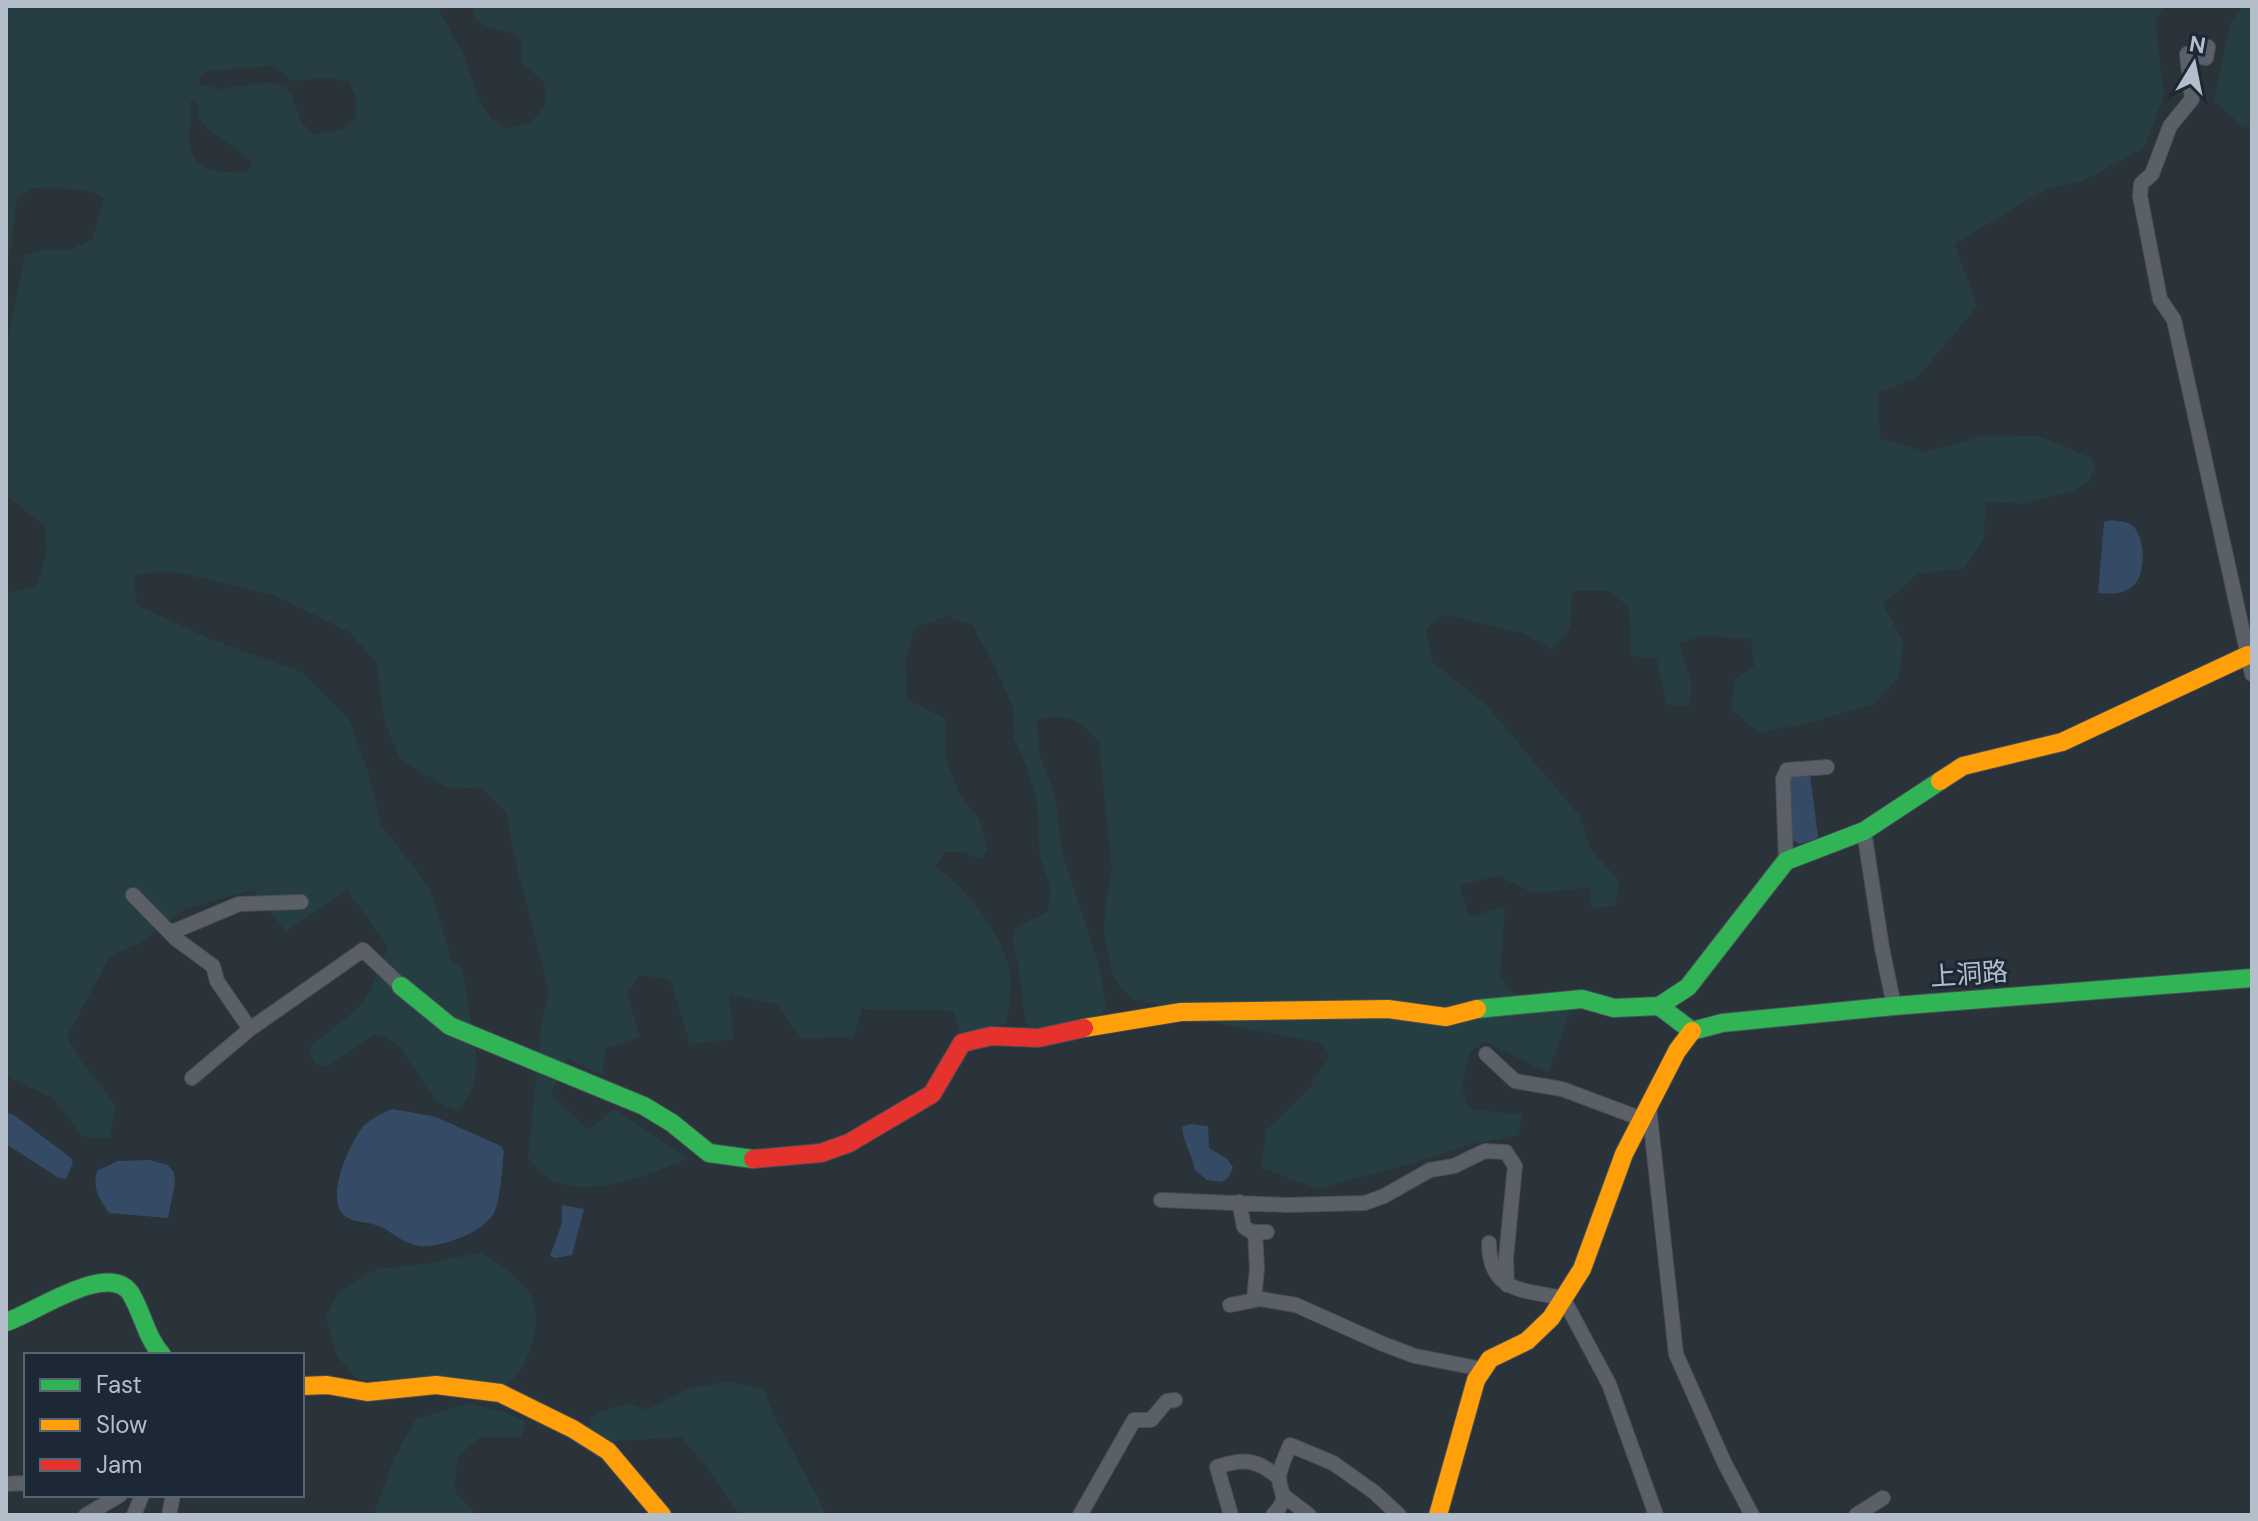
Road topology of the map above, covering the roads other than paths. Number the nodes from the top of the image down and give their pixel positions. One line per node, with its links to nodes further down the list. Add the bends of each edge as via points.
1 (2208, 47): 2 (street, via 2206,58 2187,54 2192,99 2170,126 2140,196 2154,277 2174,320)
2 (2247, 621): 3 (street)
3 (2248, 655): 4 (street); 6 (street, via 2062,742 1963,766)
4 (2252, 674)
5 (1827, 767): 7 (street, via 1787,770 1783,779)
6 (1864, 831): 7 (street); 14 (street)
7 (1786, 861): 13 (street, via 1688,987)
8 (133, 895): 10 (street)
9 (301, 902): 10 (street, via 239,904)
10 (170, 933): 15 (street, via 213,966 217,981)
11 (2252, 978): 14 (street, 上洞路)
12 (401, 986): 13 (street, via 450,1026 644,1106 709,1153 760,1160 821,1153 849,1143 932,1094 962,1043 991,1036 1038,1038 1181,1012 1388,1009 1446,1017 1582,999 1614,1008); 15 (street, via 363,950)
13 (1659, 1006): 16 (street)
14 (1894, 1006): 16 (street, 上洞路, via 1722,1023)
15 (250, 1029): 18 (street)
16 (1692, 1031): 19 (street)
17 (1486, 1054): 19 (street, via 1515,1081)
18 (192, 1078)
19 (1645, 1113): 24 (street, via 1624,1154 1582,1269); 45 (street, via 1676,1354)
20 (1161, 1200): 21 (street)
21 (1239, 1202): 23 (street, via 1365,1203 1430,1170 1454,1166 1485,1151 1506,1152 1515,1166); 25 (street, via 1244,1227 1261,1232)
22 (1489, 1243): 23 (street, via 1493,1272)
23 (1507, 1285): 24 (street)
24 (1563, 1298): 29 (street, via 1527,1341 1490,1359); 44 (street, via 1609,1384)
25 (1254, 1300): 26 (street); 29 (street, via 1296,1305 1415,1356)
26 (1230, 1305)
27 (7, 1323): 28 (street, via 82,1287 113,1282 130,1291)
28 (160, 1353)
29 (1482, 1369): 43 (street)
30 (304, 1386): 37 (street, via 367,1392 436,1385 500,1393 608,1451)
31 (1175, 1400): 38 (street, via 1167,1401 1151,1420 1134,1420)
32 (1279, 1478): 33 (street); 39 (street, via 1268,1468 1241,1459 1217,1467); 42 (street, via 1290,1445 1333,1463)
33 (1284, 1496): 40 (street); 41 (street)
34 (117, 1497): 36 (street)
35 (1883, 1498): 46 (street)
36 (86, 1515)
37 (662, 1515)
38 (1080, 1515)
39 (1231, 1515)
40 (1273, 1515)
41 (1309, 1515)
42 (1399, 1515)
43 (1438, 1515)
44 (1656, 1515)
45 (1752, 1515)
46 (1856, 1515)

